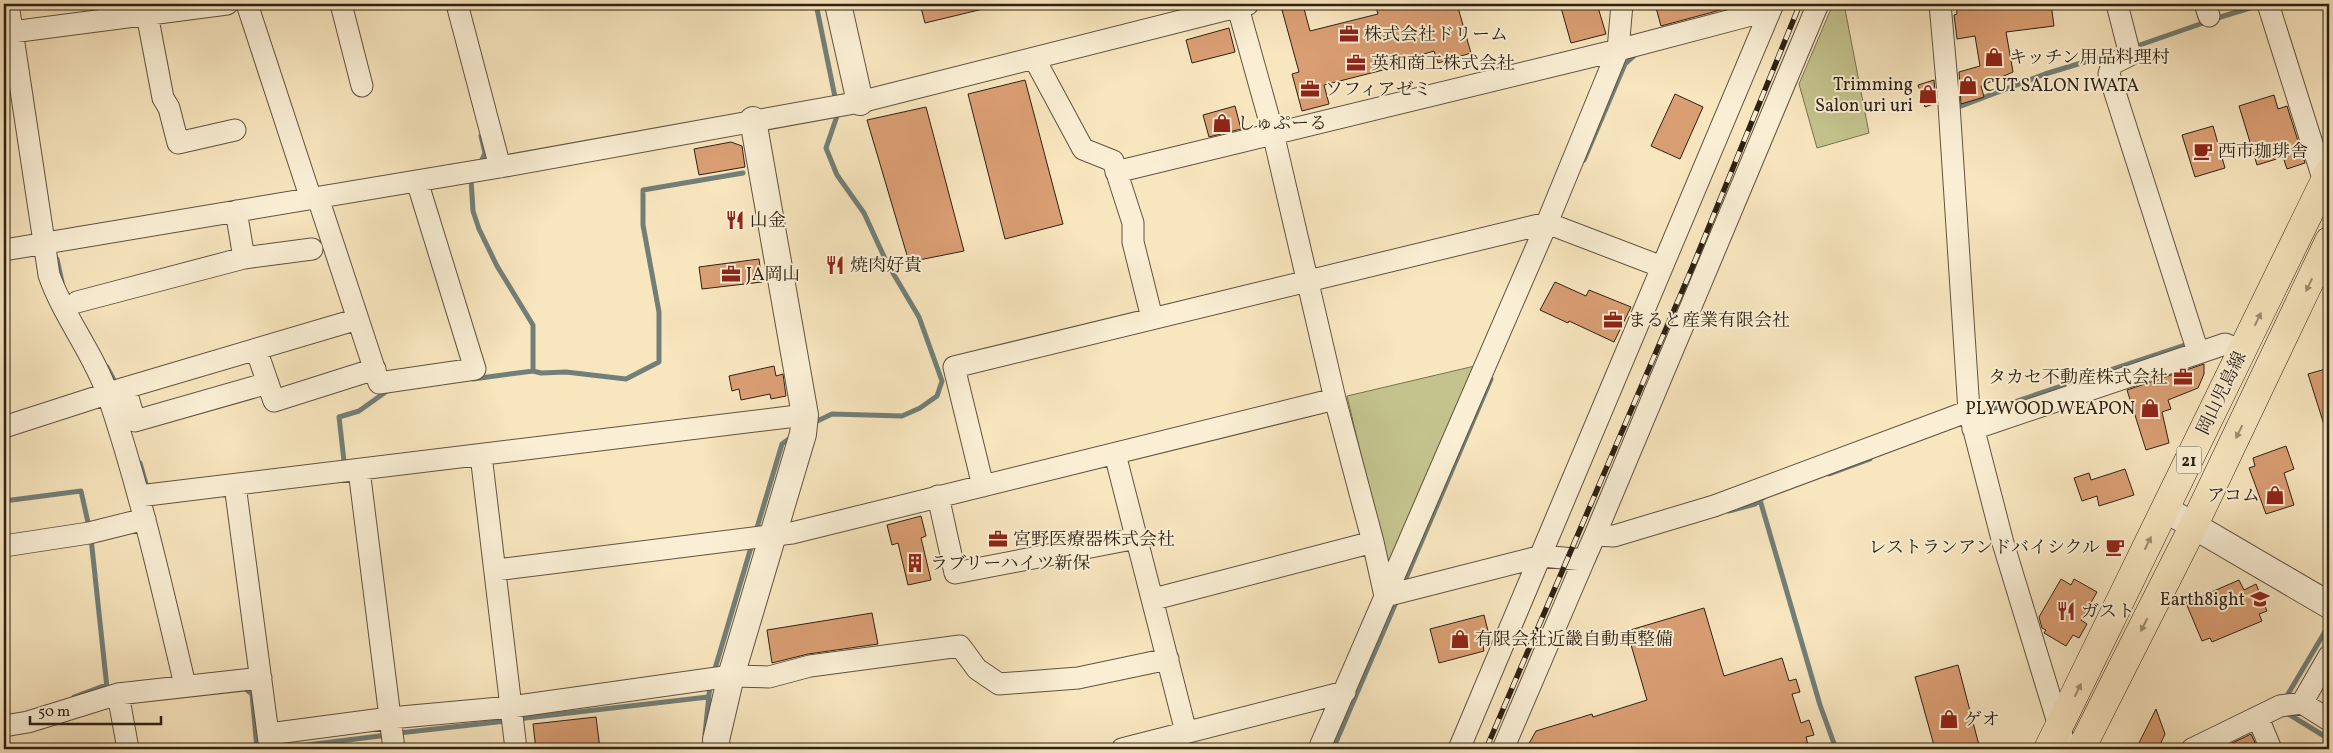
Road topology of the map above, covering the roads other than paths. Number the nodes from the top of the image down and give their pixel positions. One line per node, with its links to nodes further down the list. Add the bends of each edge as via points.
1 (8, 4): 16 (street)
2 (227, 4): 13 (street)
3 (247, 4): 28 (street)
4 (341, 4): 19 (street)
5 (457, 4): 24 (street)
6 (838, 4): 20 (street)
7 (1622, 4): 17 (street)
8 (1818, 4): 61 (street)
9 (1940, 4): 48 (street)
10 (2117, 4): 43 (street, via 2130,55 2112,64 2109,74)
11 (2268, 4): 27 (street)
12 (1241, 5): 18 (street); 23 (street)
13 (179, 7): 15 (street)
14 (1766, 9): 17 (street); 36 (street)
15 (147, 14): 16 (street); 22 (street, via 163,98 169,108 178,143)
16 (19, 31): 32 (street)
17 (1618, 50): 23 (street); 30 (street)
18 (1034, 58): 20 (street); 25 (street, via 1083,150 1113,160)
19 (362, 86)
20 (843, 105): 21 (street)
21 (753, 120): 24 (street); 49 (street)
22 (234, 130)
23 (1273, 133): 25 (street); 37 (street)
24 (500, 168): 26 (street)
25 (1116, 172): 40 (street, via 1134,223 1133,242)
26 (417, 181): 28 (street); 44 (street, via 475,369 380,383)
27 (2328, 185): 42 (main road, 岡山児島線 / 21, one-way to 27)
28 (315, 198): 29 (street); 39 (street)
29 (236, 211): 32 (street); 35 (street)
30 (1554, 225): 36 (street); 37 (street); 69 (street)
31 (2329, 241): 60 (main road, 岡山児島線 / 21, one-way to 60)
32 (43, 243): 34 (street); 46 (street, via 58,302 94,361)
33 (312, 249): 35 (street)
34 (4, 250)
35 (244, 258): 38 (street)
36 (1662, 267): 66 (street)
37 (1307, 280): 40 (street); 47 (street)
38 (77, 302)
39 (358, 318): 41 (street); 44 (street)
40 (1152, 318): 54 (street, via 954,367)
41 (256, 349): 45 (street); 46 (street)
42 (2242, 351): 43 (street, via 2226,344); 58 (main road, 岡山児島線 / 21)
43 (2198, 352): 48 (street)
44 (375, 369): 45 (street, via 274,401)
45 (268, 383): 46 (street, via 134,421)
46 (117, 390): 50 (street); 56 (street)
47 (1335, 399): 51 (street); 64 (street)
48 (1971, 420): 61 (street, via 1714,506 1614,536); 86 (street)
49 (804, 424): 52 (street); 62 (street)
50 (4, 426)
51 (1115, 454): 54 (street); 63 (street)
52 (481, 455): 53 (street); 68 (street)
53 (359, 470): 55 (street); 85 (street)
54 (983, 486): 57 (street)
55 (236, 492): 56 (street); 75 (street)
56 (146, 495): 59 (street)
57 (938, 496): 62 (street); 63 (street, via 955,573)
58 (2165, 509): 60 (street); 86 (main road, 岡山児島線 / 21, one-way to 58)
59 (145, 519): 65 (street, via 89,533); 76 (street)
60 (2194, 524): 71 (street); 96 (main road, 岡山児島線 / 21, one-way to 96)
61 (1595, 535): 67 (street)
62 (760, 538): 68 (street); 74 (street)
63 (1138, 538): 70 (street)
64 (1373, 542): 69 (street); 70 (street)
65 (4, 546)
66 (1542, 556): 67 (street); 69 (street); 94 (street)
67 (1584, 560): 95 (street)
68 (496, 570): 80 (street)
69 (1395, 593): 77 (street)
70 (1154, 599): 73 (street)
71 (2329, 605)
72 (2329, 656): 79 (street)
73 (1168, 659): 74 (street, via 1078,678 999,684 977,669 960,646 810,666 769,677); 84 (street)
74 (719, 678): 80 (street); 91 (street)
75 (254, 679): 76 (street); 87 (street)
76 (192, 685): 78 (street)
77 (1345, 692): 84 (street); 93 (street)
78 (119, 701): 83 (street); 89 (street)
79 (2291, 704): 81 (street); 82 (street)
80 (512, 715): 85 (street); 90 (street)
81 (2258, 718): 97 (street); 98 (street)
82 (2329, 720)
83 (4, 726)
84 (1186, 732): 88 (street)
85 (392, 734): 87 (street)
86 (2058, 742)
87 (270, 743)
88 (1162, 744): 92 (street)
89 (128, 749)
90 (516, 749)
91 (717, 749)
92 (1122, 749)
93 (1319, 749)
94 (1459, 749)
95 (1503, 749)
96 (2081, 749)
97 (2192, 749)
98 (2271, 749)

